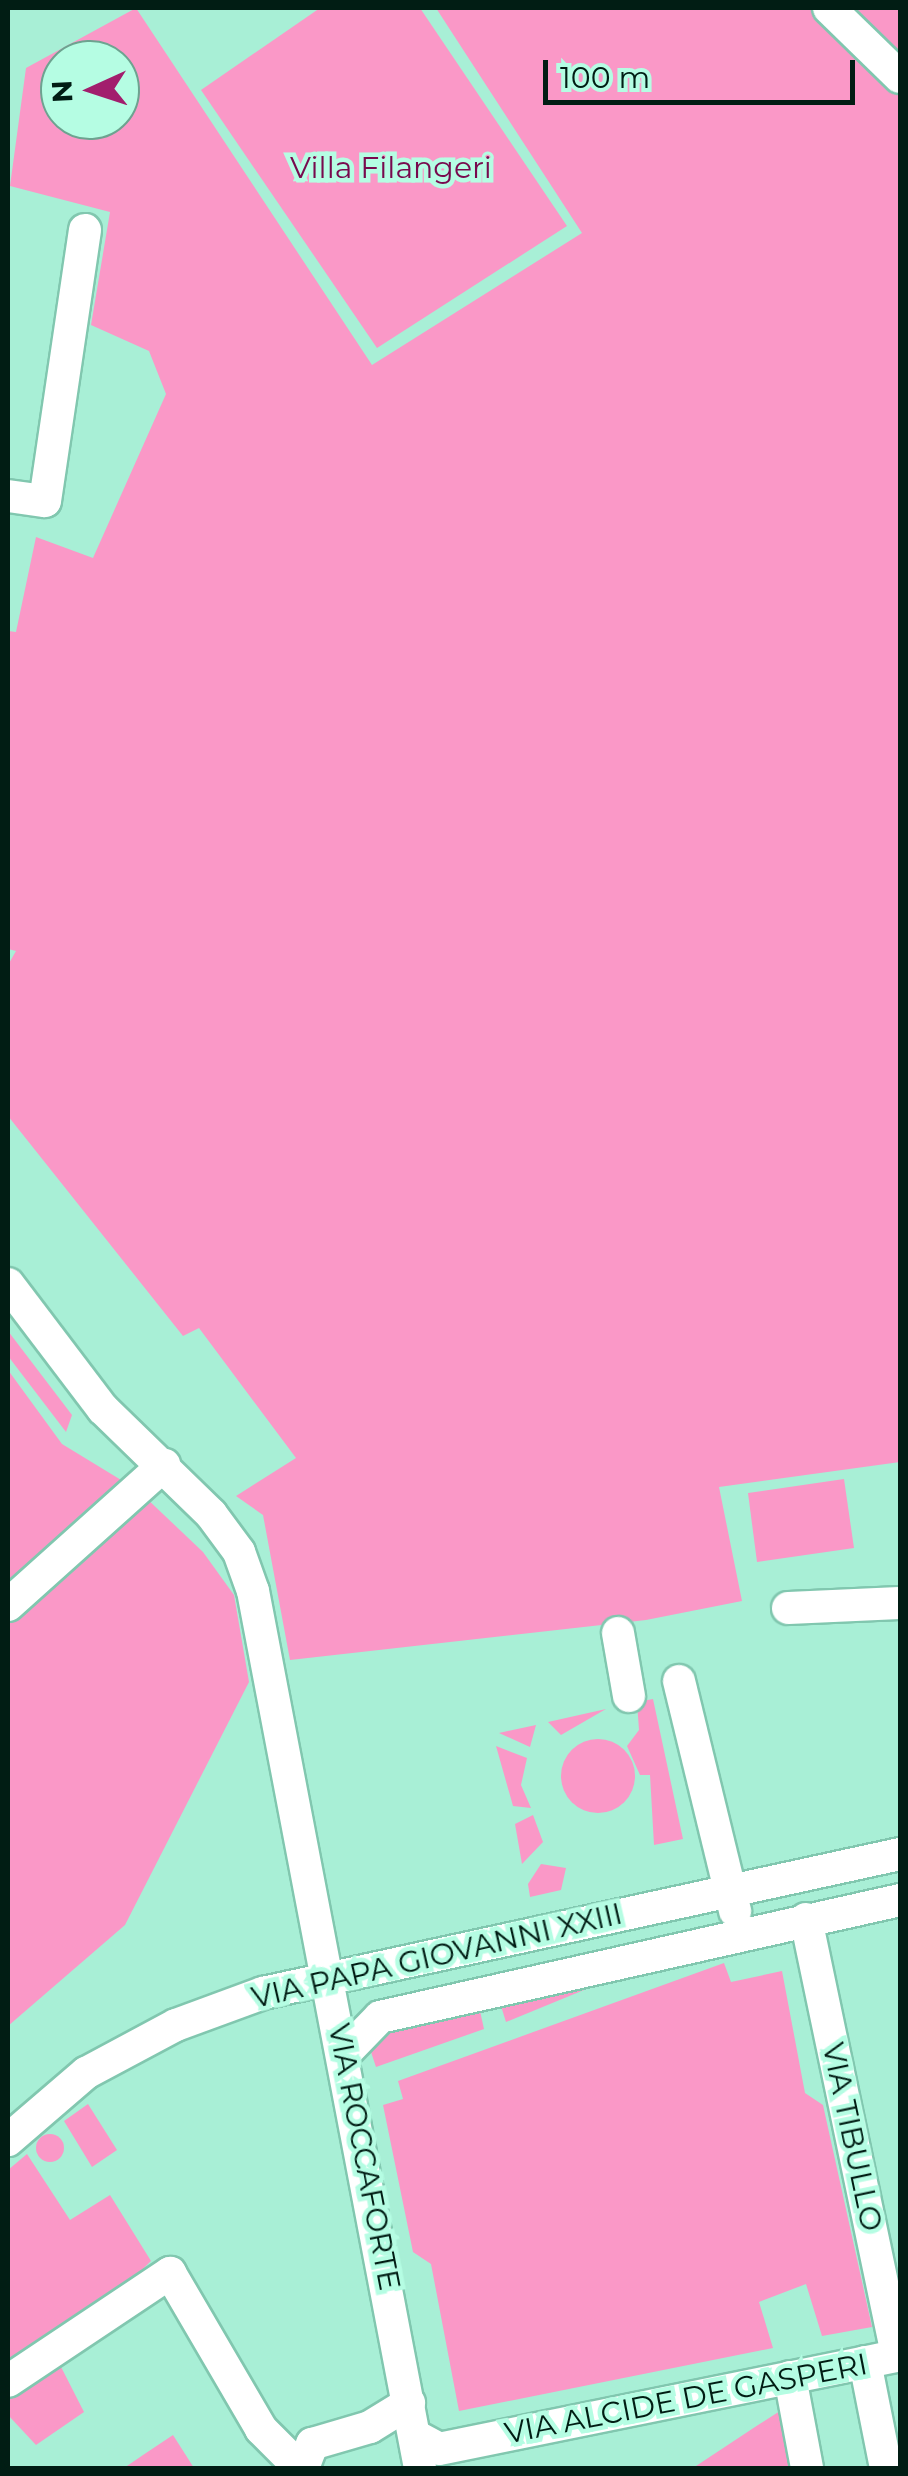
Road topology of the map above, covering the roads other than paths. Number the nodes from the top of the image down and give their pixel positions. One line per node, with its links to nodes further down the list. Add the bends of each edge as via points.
1 (829, 8): 2 (street)
2 (900, 77)
3 (85, 230): 4 (street, via 45,501)
4 (8, 496)
5 (8, 1284): 6 (street, VIA ROCCAFORTE, via 103,1409)
6 (164, 1465): 8 (street); 20 (street, VIA ROCCAFORTE, via 239,1552 271,1670)
7 (900, 1603): 9 (street)
8 (8, 1605)
9 (788, 1608)
10 (618, 1632): 12 (street)
11 (678, 1681): 14 (street)
12 (629, 1696)
13 (900, 1854): 14 (street, VIA PAPA GIOVANNI XXIII)
14 (730, 1891): 17 (street, VIA PAPA GIOVANNI XXIII, via 577,1907); 18 (street)
15 (900, 1900): 16 (street, VIA PAPA GIOVANNI XXIII)
16 (806, 1919): 18 (street, VIA PAPA GIOVANNI XXIII); 24 (street, VIA TIBULLO)
17 (526, 1932): 19 (street); 20 (street, VIA PAPA GIOVANNI XXIII)
18 (740, 1934): 19 (street, VIA PAPA GIOVANNI XXIII)
19 (538, 1982): 21 (street, VIA PAPA GIOVANNI XXIII)
20 (331, 1988): 21 (street); 22 (street, VIA ROCCAFORTE); 23 (street, VIA PAPA GIOVANNI XXIII, via 176,2025 86,2073)
21 (396, 2014): 22 (street, VIA PAPA GIOVANNI XXIII, via 366,2026)
22 (345, 2053): 27 (street, VIA ROCCAFORTE)
23 (8, 2140)
24 (888, 2358): 25 (street, VIA ALCIDE DE GASPERI); 31 (street, VIA TIBULLO)
25 (790, 2377): 28 (street, VIA ALCIDE DE GASPERI); 30 (street)
26 (8, 2381): 29 (street, via 170,2273 261,2429)
27 (409, 2403): 28 (street, VIA ROCCAFORTE); 29 (street, via 370,2427 312,2444)
28 (429, 2455)
29 (302, 2468)
30 (807, 2468)
31 (886, 2468)

